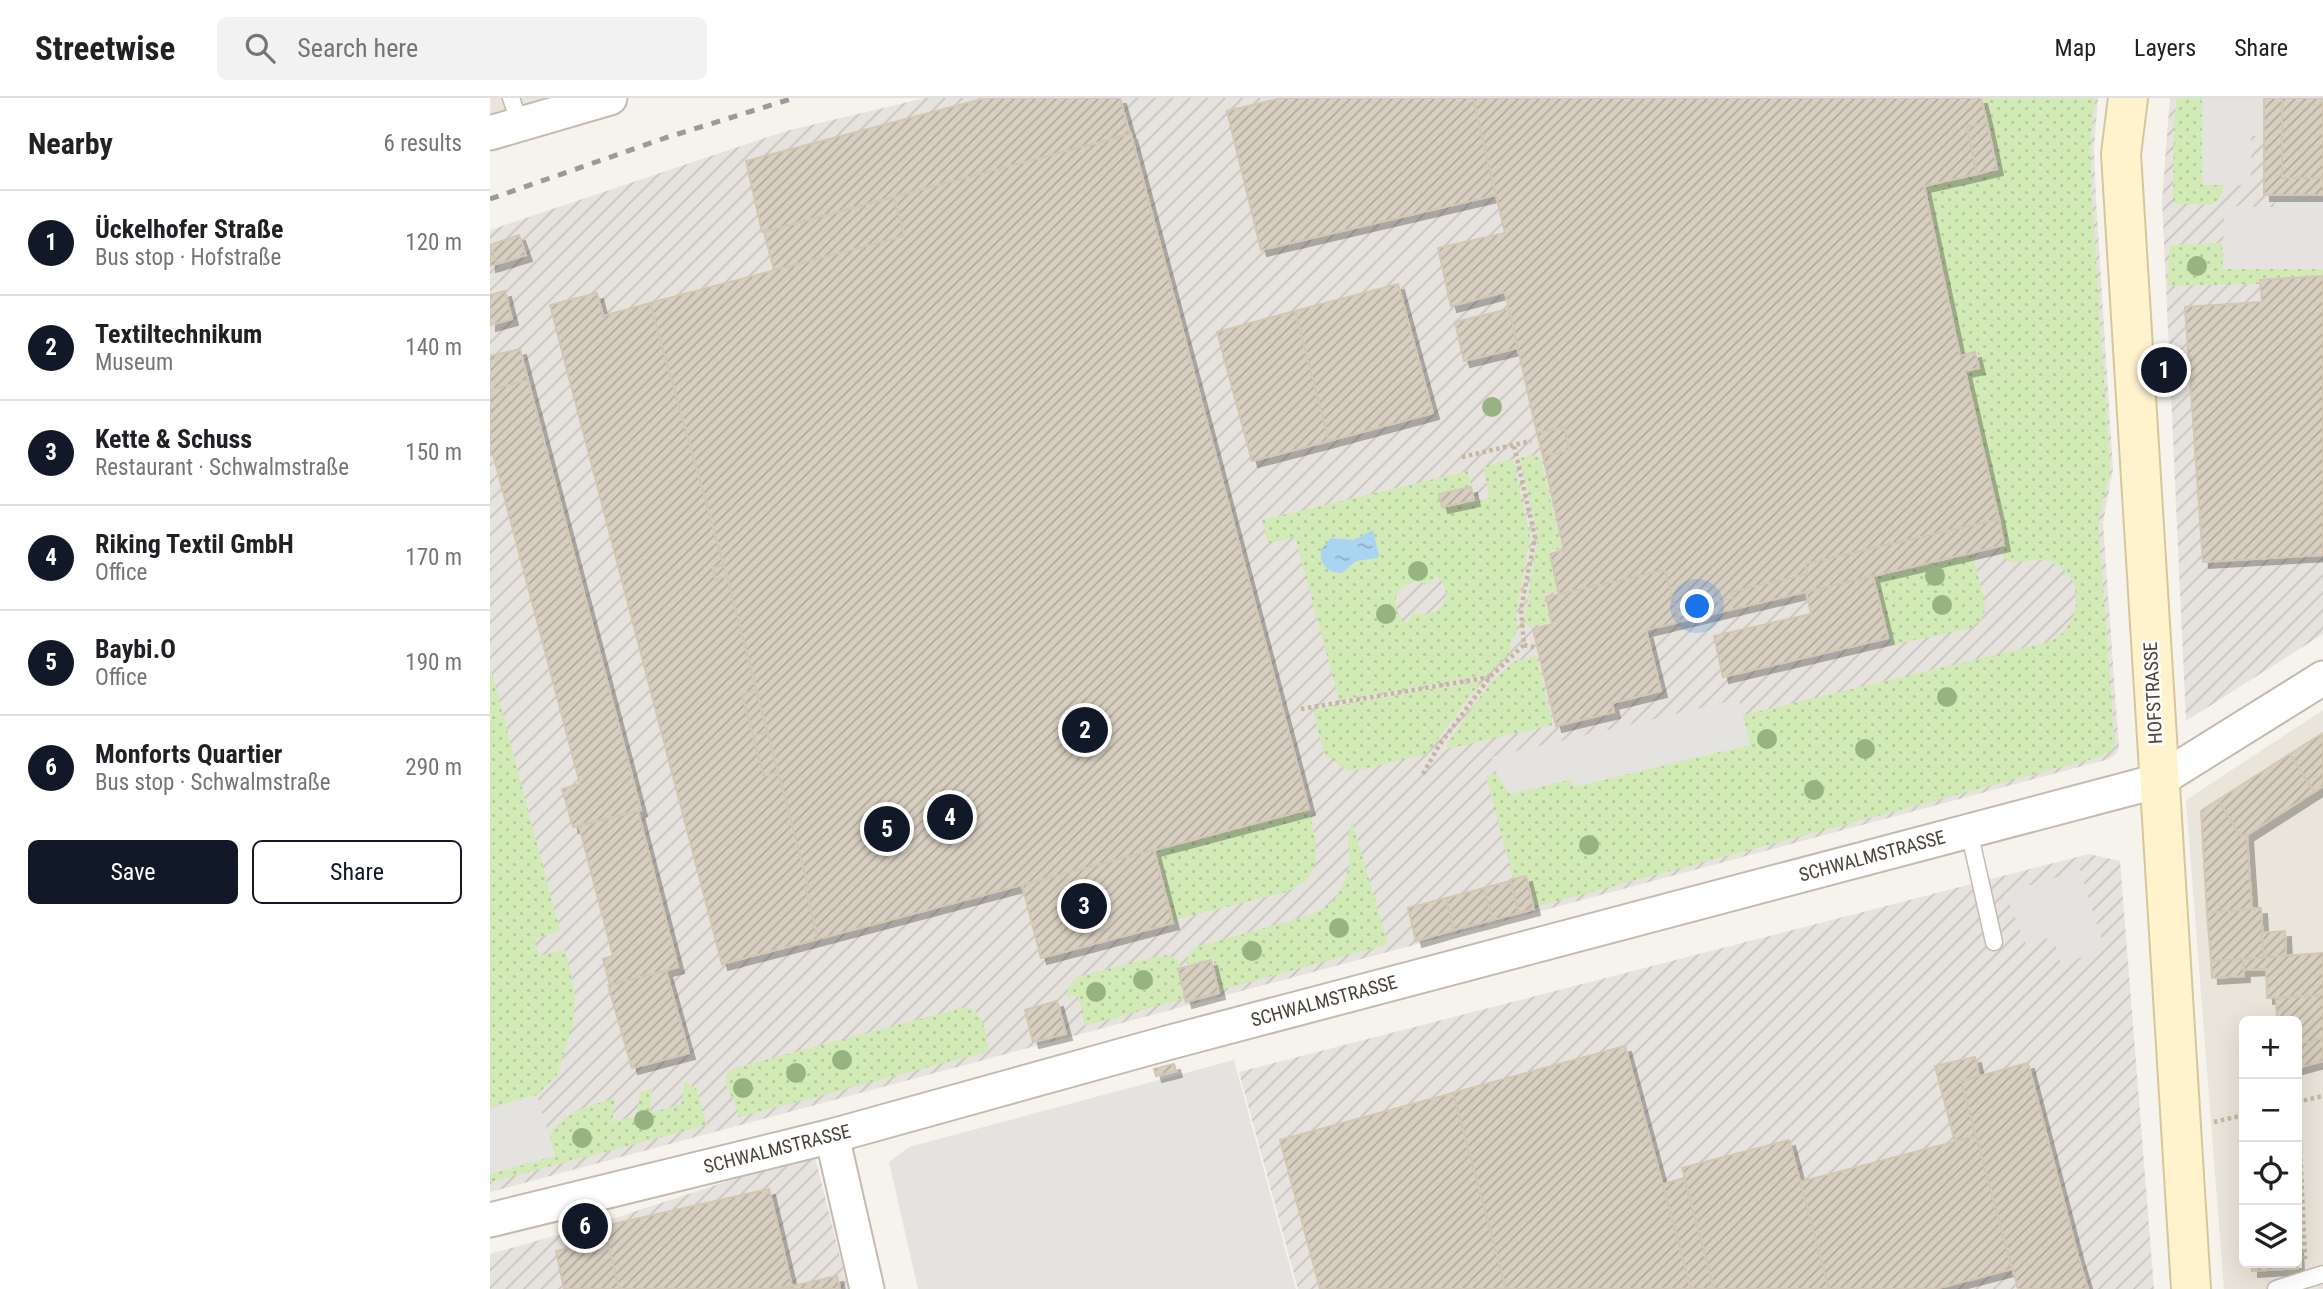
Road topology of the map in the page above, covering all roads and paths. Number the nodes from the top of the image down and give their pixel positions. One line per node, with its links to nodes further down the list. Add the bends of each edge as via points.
1 (610, 98): 3 (street)
2 (2128, 98): 13 (street, HOFSTRASSE, via 2120,154)
3 (507, 118)
4 (1531, 441): 5 (path)
5 (1514, 446): 6 (path); 7 (path, via 1535,537 1521,609)
6 (1462, 457)
7 (1524, 645): 8 (path); 9 (path)
8 (1534, 647)
9 (1490, 677): 11 (path); 12 (path)
10 (2323, 678): 13 (street, SCHWALMSTRASSE)
11 (1301, 709)
12 (1423, 774)
13 (2158, 781): 14 (street, SCHWALMSTRASSE); 24 (street, HOFSTRASSE)
14 (1969, 831): 15 (lane); 18 (street, SCHWALMSTRASSE)
15 (1994, 942)
16 (2323, 1096): 17 (path)
17 (2302, 1101)
18 (832, 1136): 20 (street, SCHWALMSTRASSE); 23 (street)
19 (2299, 1142): 22 (path)
20 (490, 1220)
21 (2323, 1274): 22 (lane)
22 (2306, 1280): 25 (lane)
23 (867, 1289)
24 (2191, 1289)
25 (2276, 1289)

